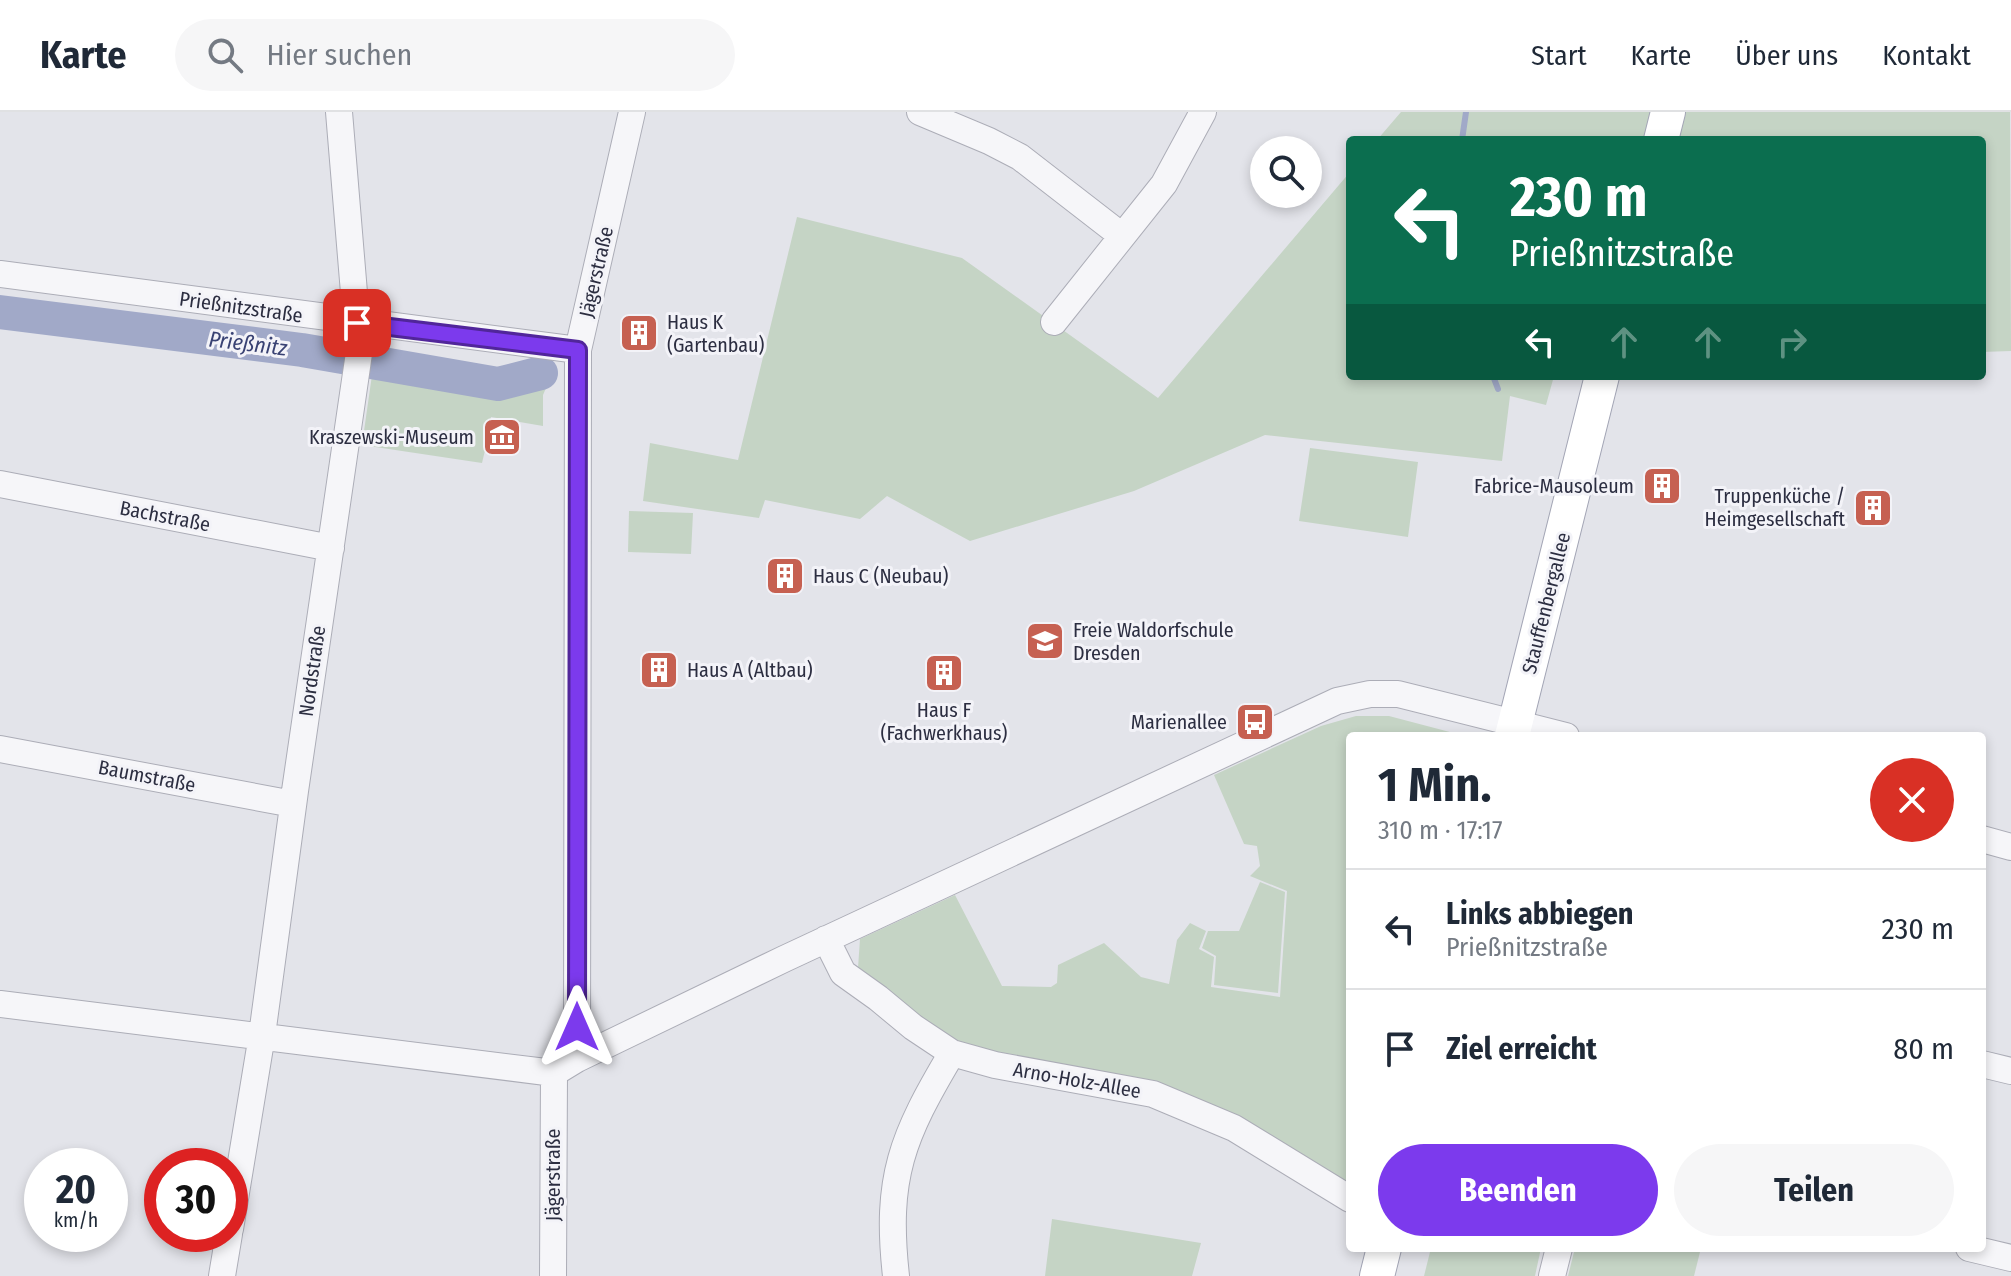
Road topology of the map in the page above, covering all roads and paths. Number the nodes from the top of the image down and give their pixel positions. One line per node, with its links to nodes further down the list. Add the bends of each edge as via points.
1 (339, 112): 10 (street, Nordstraße)
2 (632, 112): 11 (street, Jägerstraße)
3 (920, 112): 7 (street, via 1020,157)
4 (1203, 112): 7 (street, via 1164,184)
5 (1668, 112): 6 (main road)
6 (1662, 136)
7 (1122, 236): 9 (street)
8 (0, 274): 10 (street, Prießnitzstraße)
9 (1054, 322)
10 (357, 323): 11 (street, Prießnitzstraße); 14 (street, Nordstraße, via 358,361)
11 (578, 350): 24 (street, Jägerstraße)
12 (1601, 380): 15 (main road, Stauffenbergallee)
13 (0, 484): 14 (street, Bachstraße)
14 (331, 548): 17 (street, Nordstraße)
15 (1514, 730): 20 (street, via 1478,714 1398,694 1337,701)
16 (0, 749): 17 (street, Baumstraße)
17 (293, 804): 22 (street, Nordstraße)
18 (1986, 840): 19 (street)
19 (2011, 847)
20 (826, 939): 23 (street, Arno-Holz-Allee, via 843,973); 24 (street)
21 (0, 1004): 22 (street)
22 (262, 1035): 27 (street); 28 (street, Nordstraße)
23 (952, 1053): 29 (street, Arno-Holz-Allee, via 1153,1094 1234,1128); 37 (street, via 900,1156 892,1208)
24 (577, 1059): 27 (street)
25 (1986, 1065): 26 (street)
26 (2011, 1071)
27 (554, 1073): 36 (street, Jägerstraße)
28 (244, 1148)
29 (1346, 1197)
30 (226, 1252): 35 (street, Nordstraße)
31 (1383, 1252): 38 (main road)
32 (1558, 1252): 39 (street)
33 (1986, 1252): 34 (street)
34 (2011, 1258)
35 (222, 1276)
36 (553, 1276)
37 (896, 1276)
38 (1377, 1276)
39 (1552, 1276)

